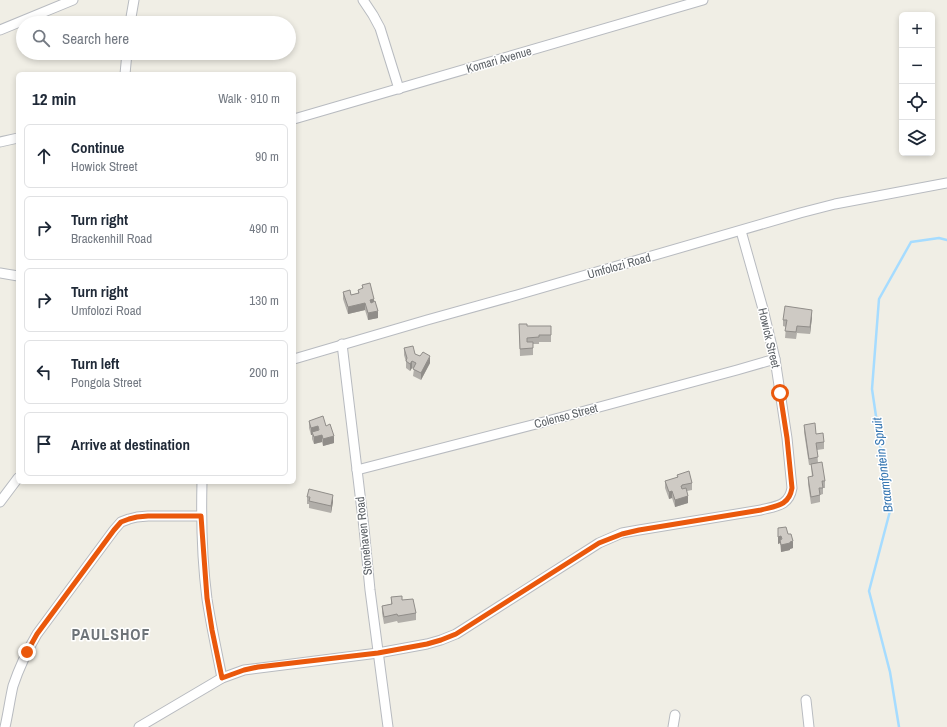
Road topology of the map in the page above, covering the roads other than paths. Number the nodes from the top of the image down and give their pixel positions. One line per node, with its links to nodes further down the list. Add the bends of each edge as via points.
1 (73, 0): 6 (street)
2 (134, 0): 7 (street)
3 (363, 0): 12 (street, via 380,28)
4 (703, 0): 5 (street, Komari Avenue)
5 (679, 4): 12 (street, Komari Avenue)
6 (34, 16)
7 (131, 16)
8 (16, 23): 9 (street)
9 (0, 30)
10 (126, 60): 11 (street)
11 (125, 72)
12 (399, 89): 13 (street, Komari Avenue)
13 (296, 118)
14 (16, 138): 15 (street)
15 (0, 142)
16 (947, 182): 17 (street, Umfolozi Road, via 835,204)
17 (741, 231): 20 (street, Umfolozi Road); 22 (street, Howick Street)
18 (0, 273): 19 (street)
19 (16, 276)
20 (342, 344): 21 (street, Umfolozi Road); 23 (street, Stonehaven Road)
21 (296, 358)
22 (775, 359): 23 (street, Colenso Street); 28 (street, Howick Street, via 792,481 791,494 784,503 761,510 616,536 599,543 456,634 427,644)
23 (357, 470): 28 (street, Stonehaven Road)
24 (16, 481): 26 (street)
25 (202, 484): 27 (street)
26 (0, 502)
27 (201, 516): 29 (street, via 207,598); 32 (street, via 148,516 121,522 37,634 13,687)
28 (378, 653): 29 (street, via 251,668); 34 (street, Stonehaven Road)
29 (222, 678): 33 (street)
30 (806, 700): 36 (street)
31 (675, 715): 35 (street)
32 (5, 727)
33 (139, 727)
34 (388, 727)
35 (673, 727)
36 (809, 727)

